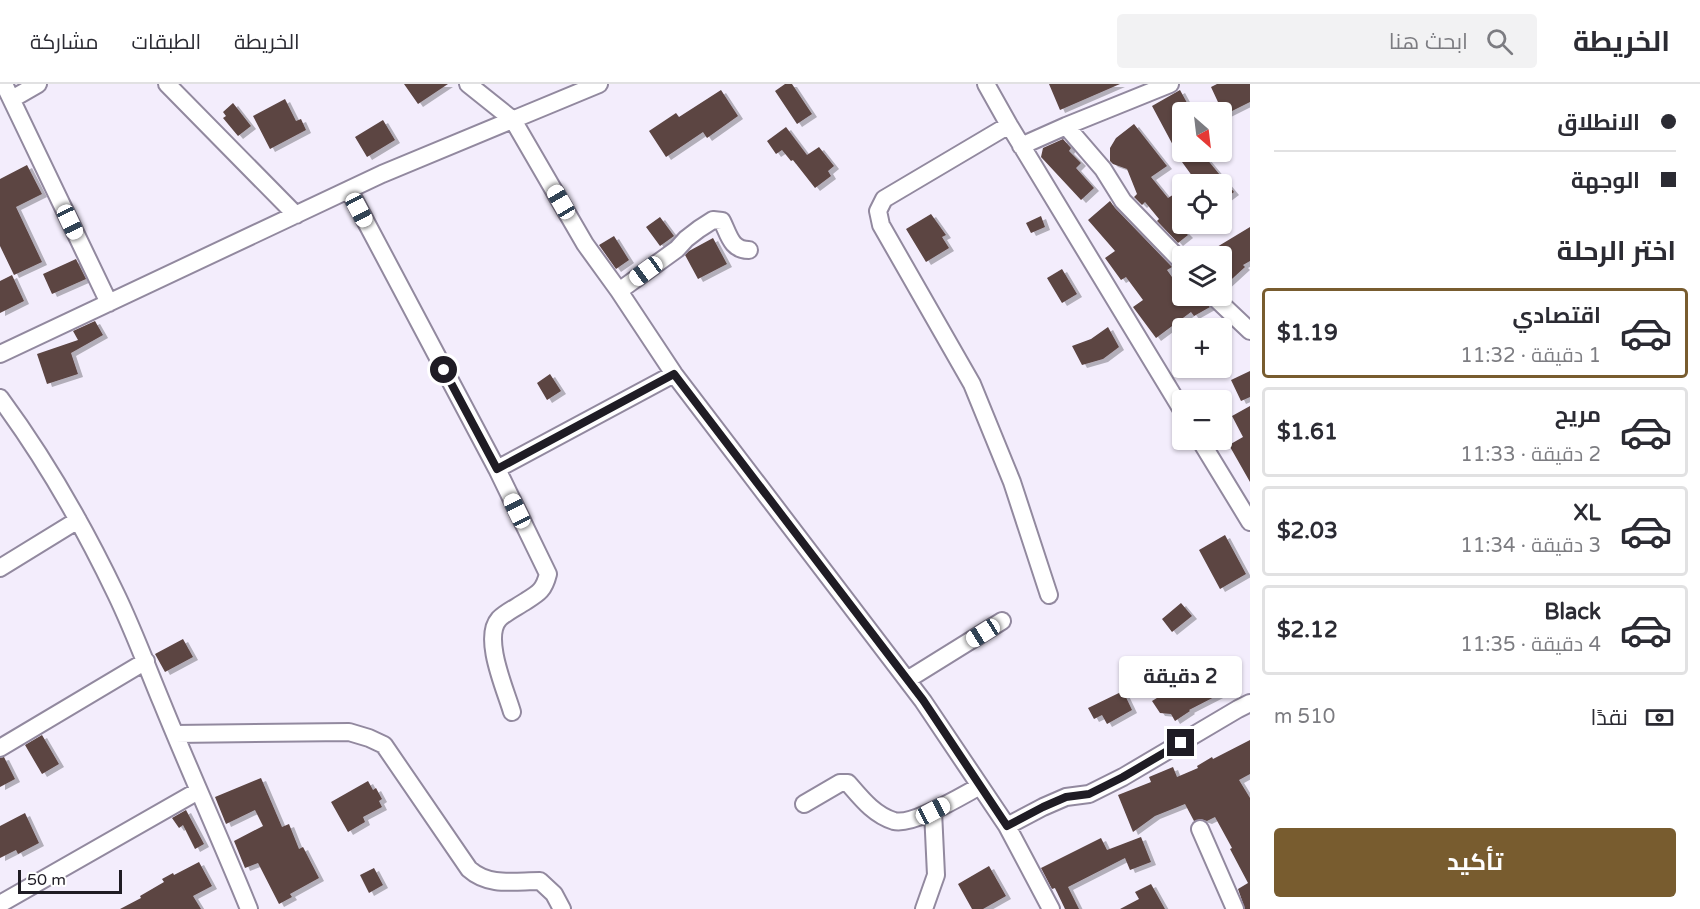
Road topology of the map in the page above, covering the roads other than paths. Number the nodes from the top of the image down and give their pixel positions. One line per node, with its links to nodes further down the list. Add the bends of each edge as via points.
1 (38, 84): 7 (street)
2 (167, 84): 13 (street)
3 (468, 84): 8 (street)
4 (599, 84): 8 (street)
5 (986, 84): 9 (street)
6 (1170, 84): 10 (street)
7 (8, 91): 17 (street)
8 (513, 120): 12 (street); 16 (street, via 585,244)
9 (1009, 125): 11 (street); 29 (street, via 884,199 878,211 880,225 972,384 1012,482)
10 (1066, 126): 11 (street); 15 (street, via 1103,169 1123,201)
11 (1021, 146): 22 (street)
12 (349, 190): 13 (street); 25 (street)
13 (296, 215): 17 (street)
14 (749, 250): 16 (street, via 735,246 722,221 713,220)
15 (1172, 252)
16 (619, 291): 21 (street)
17 (109, 303): 20 (street)
18 (1224, 306): 19 (street)
19 (1250, 332)
20 (0, 354)
21 (674, 374): 25 (street); 32 (street)
22 (1172, 394)
23 (0, 398): 26 (street, via 46,464)
24 (1206, 450): 27 (street)
25 (497, 469): 34 (street, via 548,574 539,593 508,612 495,628 495,657)
26 (78, 520): 28 (street); 31 (street)
27 (1250, 522)
28 (0, 568)
29 (1050, 595)
30 (1002, 621): 32 (street)
31 (146, 662): 35 (street); 36 (street)
32 (908, 680): 37 (street)
33 (1250, 703): 41 (street, via 1123,777 1089,794 1066,797)
34 (512, 712)
35 (176, 734): 38 (street); 45 (street, via 349,732 369,738 384,745 469,869 487,880 540,881)
36 (0, 748)
37 (980, 786): 40 (street); 41 (street)
38 (198, 791): 43 (street); 44 (street)
39 (804, 804): 40 (street, via 844,782 865,804 896,822)
40 (933, 811): 46 (street, via 936,874)
41 (1007, 826): 47 (street)
42 (1200, 830): 48 (street)
43 (0, 907)
44 (249, 909)
45 (562, 909)
46 (924, 909)
47 (1051, 909)
48 (1235, 909)

